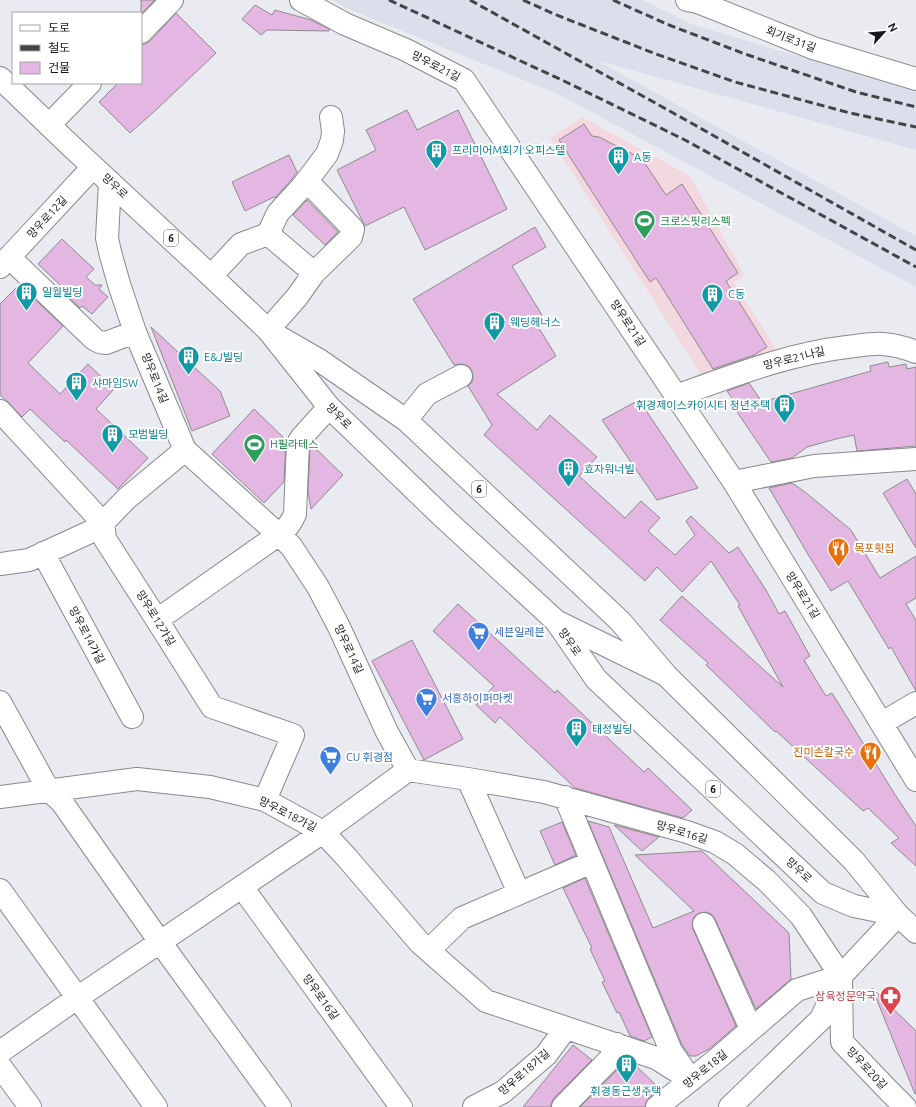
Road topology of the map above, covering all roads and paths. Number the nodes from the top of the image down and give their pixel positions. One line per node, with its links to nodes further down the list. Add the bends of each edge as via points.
1 (172, 0): 4 (street)
2 (301, 0): 22 (street, 망우로21길, via 345,24 406,50 464,80)
3 (694, 1): 6 (street, 회기로31길, via 813,48)
4 (142, 31)
5 (916, 63): 6 (street, 회기로31길)
6 (906, 76)
7 (0, 78): 10 (street, 망우로 / 6)
8 (89, 84): 10 (street)
9 (331, 117): 12 (street, via 333,131 328,154)
10 (49, 125): 11 (street, 망우로 / 6)
11 (94, 167): 13 (street, 망우로 / 6); 15 (street, 망우로12길)
12 (307, 181): 14 (street, via 278,213); 16 (street, via 354,229 351,237)
13 (110, 182): 17 (street, 망우로 / 6); 19 (street, 망우로14길, via 107,238)
14 (268, 234): 16 (street); 17 (street, via 241,244)
15 (5, 262): 19 (street, via 98,342 106,343)
16 (314, 273): 18 (street)
17 (211, 276): 18 (street, 망우로 / 6)
18 (268, 330): 23 (street, 망우로 / 6); 25 (street, 망우로 / 6, via 319,360)
19 (135, 332): 26 (street, 망우로14길)
20 (916, 352): 22 (street, 망우로21나길, via 883,344 832,349 768,364)
21 (461, 376): 25 (street, via 426,394)
22 (676, 396): 28 (street, 망우로21길)
23 (329, 407): 30 (street, via 298,443 295,514 292,522); 34 (street, 망우로 / 6)
24 (0, 412): 29 (street)
25 (406, 420): 35 (street, 망우로 / 6, via 620,621)
26 (185, 450): 29 (street); 30 (street, 망우로14길)
27 (916, 459): 28 (street, via 814,466)
28 (734, 482): 39 (street, 망우로21길)
29 (103, 523): 31 (street, via 90,532); 33 (street, 망우로12가길, via 105,539)
30 (278, 535): 33 (street); 40 (street, 망우로14길, via 291,546 318,587 387,732)
31 (43, 553): 32 (street, via 29,560); 38 (street, 망우로14가길)
32 (0, 564)
33 (157, 620): 46 (street, 망우로12가길, via 212,707 293,735)
34 (556, 621): 35 (street); 52 (street, 망우로 / 6, via 596,679 823,893 854,906)
35 (666, 675): 52 (street, 망우로 / 6, via 854,861)
36 (0, 702): 43 (street)
37 (916, 703): 39 (street)
38 (132, 717)
39 (882, 723): 42 (street, 망우로21길)
40 (408, 770): 41 (street, 망우로16길); 47 (street)
41 (468, 779): 45 (street, 망우로16길); 51 (street)
42 (916, 780)
43 (49, 791): 44 (street, 망우로18가길); 46 (street, 망우로18가길, via 138,779 210,787); 55 (street, via 60,802)
44 (0, 797)
45 (565, 797): 48 (street); 57 (street, 망우로16길, via 687,832 715,842 735,854 767,881 801,916)
46 (265, 800): 47 (street, 망우로18가길)
47 (323, 832): 49 (street); 56 (street, 망우로18가길, via 420,943)
48 (592, 862): 51 (street); 64 (street, via 671,1051)
49 (242, 887): 55 (street); 68 (street, 망우로16길)
50 (0, 890): 58 (street)
51 (519, 893): 56 (street, via 462,918)
52 (898, 915): 54 (street, 망우로 / 6); 57 (street)
53 (704, 924): 60 (street)
54 (916, 932)
55 (160, 942): 58 (street); 67 (street)
56 (429, 950): 59 (street, 망우로18가길, via 486,1001)
57 (841, 976): 60 (street, 망우로18길, via 797,990); 72 (street, via 821,1019); 73 (street, 망우로20길, via 842,1042)
58 (77, 998): 62 (street); 66 (street)
59 (566, 1028): 61 (street, 망우로18가길); 69 (street, 망우로18가길, via 546,1055 503,1092)
60 (751, 1029): 64 (street, 망우로18길)
61 (617, 1044): 64 (street, 망우로18가길, via 656,1058); 70 (street, via 610,1059)
62 (0, 1052)
63 (0, 1066): 65 (street)
64 (692, 1080): 71 (street, 망우로18길)
65 (30, 1107)
66 (156, 1107)
67 (280, 1107)
68 (401, 1107)
69 (474, 1107)
70 (563, 1107)
71 (657, 1107)
72 (730, 1107)
73 (905, 1107)

